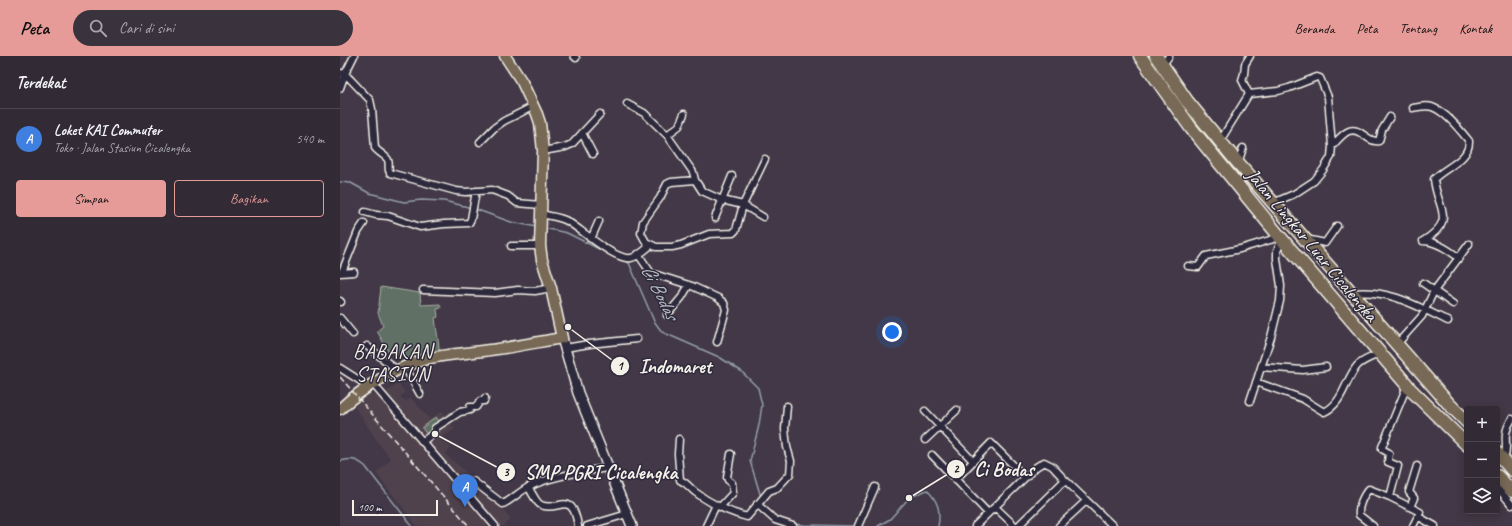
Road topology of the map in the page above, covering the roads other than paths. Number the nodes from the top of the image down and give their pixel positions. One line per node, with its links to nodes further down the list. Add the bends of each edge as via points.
1 (354, 56): 6 (street)
2 (505, 56): 10 (main road)
3 (1140, 56): 38 (highway, Jalan Lingkar Luar Cicalengka, via 1191,128)
4 (1250, 56): 8 (street, via 1245,64 1242,80)
5 (1162, 59): 17 (highway, Jalan Lingkar Luar Cicalengka, via 1187,100)
6 (342, 73): 7 (street); 27 (street, via 370,100 375,148 387,158 390,173)
7 (340, 88)
8 (1249, 94): 17 (street); 19 (street, via 1278,91 1319,77 1328,97)
9 (627, 104): 16 (street, via 644,113)
10 (534, 106): 18 (street, via 504,121); 21 (main road, via 540,123)
11 (1413, 108): 46 (street, via 1433,107 1455,123 1469,141 1468,152 1434,179 1444,220 1434,234 1423,241 1431,241)
12 (600, 114): 15 (street)
13 (684, 114): 16 (street, via 677,128)
14 (1390, 117): 19 (street, via 1379,141 1370,140 1351,130)
15 (582, 133): 21 (street, via 568,146); 22 (street)
16 (667, 135): 26 (street)
17 (1220, 141): 24 (highway, Jalan Lingkar Luar Cicalengka)
18 (480, 142)
19 (1332, 146): 29 (street, via 1328,163 1314,181)
20 (1243, 148): 24 (street)
21 (543, 151): 32 (main road)
22 (593, 154)
23 (765, 160): 30 (street)
24 (1238, 163): 29 (highway, Jalan Lingkar Luar Cicalengka)
25 (732, 176): 28 (street)
26 (695, 180): 28 (street, via 702,191); 42 (street, via 667,184 643,222 643,237)
27 (476, 194): 31 (street, via 470,223 465,224 420,227 388,216); 32 (street, via 492,190)
28 (722, 200): 30 (street); 34 (street)
29 (1273, 203): 40 (highway, Jalan Lingkar Luar Cicalengka)
30 (743, 205): 33 (street); 42 (street, via 736,230 732,233 709,234 672,247)
31 (365, 212)
32 (541, 212): 39 (street, via 568,221); 44 (main road)
33 (763, 217)
34 (715, 218)
35 (599, 220): 39 (street)
36 (364, 222): 48 (street)
37 (1337, 226): 40 (street, via 1325,243)
38 (1281, 238): 47 (street, via 1206,256 1198,267); 67 (highway, Jalan Lingkar Luar Cicalengka); 68 (street, via 1277,251 1280,301)
39 (591, 239): 45 (street, via 627,258)
40 (1304, 239): 55 (highway, Jalan Lingkar Luar Cicalengka)
41 (1469, 244): 46 (street)
42 (651, 245): 45 (street)
43 (511, 246): 44 (street)
44 (540, 246): 52 (main road)
45 (638, 254): 51 (street, via 651,273)
46 (1460, 258): 54 (street)
47 (1188, 266)
48 (341, 272): 49 (street)
49 (354, 272)
50 (1424, 283): 54 (street)
51 (689, 285): 58 (street); 63 (street, via 718,298 725,306)
52 (550, 288): 53 (street, via 495,293); 64 (main road)
53 (423, 290)
54 (1434, 291): 56 (street); 57 (street)
55 (1352, 292): 57 (street, via 1382,293 1408,301); 65 (highway, Jalan Lingkar Luar Cicalengka)
56 (1453, 304)
57 (1425, 310): 60 (street); 65 (street)
58 (667, 315)
59 (340, 318): 61 (street)
60 (1448, 321)
61 (354, 334)
62 (637, 339): 64 (street, via 589,344)
63 (717, 342)
64 (564, 343): 71 (main road, via 440,356); 94 (main road, via 578,393)
65 (1397, 344): 82 (highway, Jalan Lingkar Luar Cicalengka)
66 (367, 346): 71 (street)
67 (1380, 353): 72 (street, via 1358,365 1340,396 1331,408 1324,412 1303,399); 74 (highway, Jalan Lingkar Luar Cicalengka)
68 (1261, 367): 69 (street, via 1303,370); 72 (street)
69 (1326, 367)
70 (340, 368): 73 (street)
71 (401, 368): 73 (main road); 75 (street)
72 (1256, 382): 77 (street)
73 (371, 386): 79 (main road); 87 (street)
74 (1407, 386): 88 (highway, Jalan Lingkar Luar Cicalengka); 104 (street, via 1382,449 1389,453 1388,462 1398,466)
75 (420, 394)
76 (486, 398): 87 (street, via 476,407 460,412 435,428 435,432)
77 (1250, 401)
78 (787, 406): 106 (street, via 786,434 791,461 790,474 777,488 768,491)
79 (341, 407)
80 (957, 410): 84 (street)
81 (925, 412): 84 (street)
82 (1464, 419)
83 (1512, 419): 92 (street, via 1505,430)
84 (940, 427): 86 (street); 91 (street)
85 (679, 440): 108 (street, via 680,480)
86 (925, 440)
87 (422, 442): 99 (street)
88 (1464, 443)
89 (732, 454): 108 (street, via 727,477 732,483 733,493)
90 (932, 455): 97 (street)
91 (973, 461): 95 (street, via 991,443); 97 (street)
92 (1507, 464)
93 (1417, 466): 110 (street, via 1409,492 1414,498)
94 (608, 468): 100 (street); 112 (main road)
95 (1025, 477): 98 (street, via 1044,462 1052,466); 109 (street)
96 (1499, 478): 103 (highway)
97 (955, 480): 111 (street)
98 (1065, 480): 105 (street); 123 (street)
99 (460, 487): 100 (street, via 473,481 503,504); 116 (street)
100 (528, 487): 117 (street, via 542,506 564,503 568,505 576,515)
101 (875, 487): 114 (street)
102 (1500, 491): 107 (street)
103 (1512, 491)
104 (1390, 497): 110 (street); 125 (street, via 1372,489 1367,491 1360,504 1359,515)
105 (1086, 501): 115 (street); 124 (street)
106 (758, 503): 108 (street, via 747,517 730,513); 121 (street, via 775,520)
107 (1512, 505)
108 (718, 506): 120 (street)
109 (995, 507): 111 (street); 123 (street)
110 (1410, 507): 113 (street, via 1420,512)
111 (988, 513): 122 (street)
112 (627, 514): 118 (street); 119 (main road)
113 (1418, 517): 126 (street); 127 (street)
114 (859, 523)
115 (1109, 525)
116 (495, 526)
117 (578, 526)
118 (587, 526)
119 (632, 526)
120 (706, 526)
121 (793, 526)
122 (975, 526)
123 (1016, 526)
124 (1059, 526)
125 (1374, 526)
126 (1413, 526)
127 (1435, 526)

